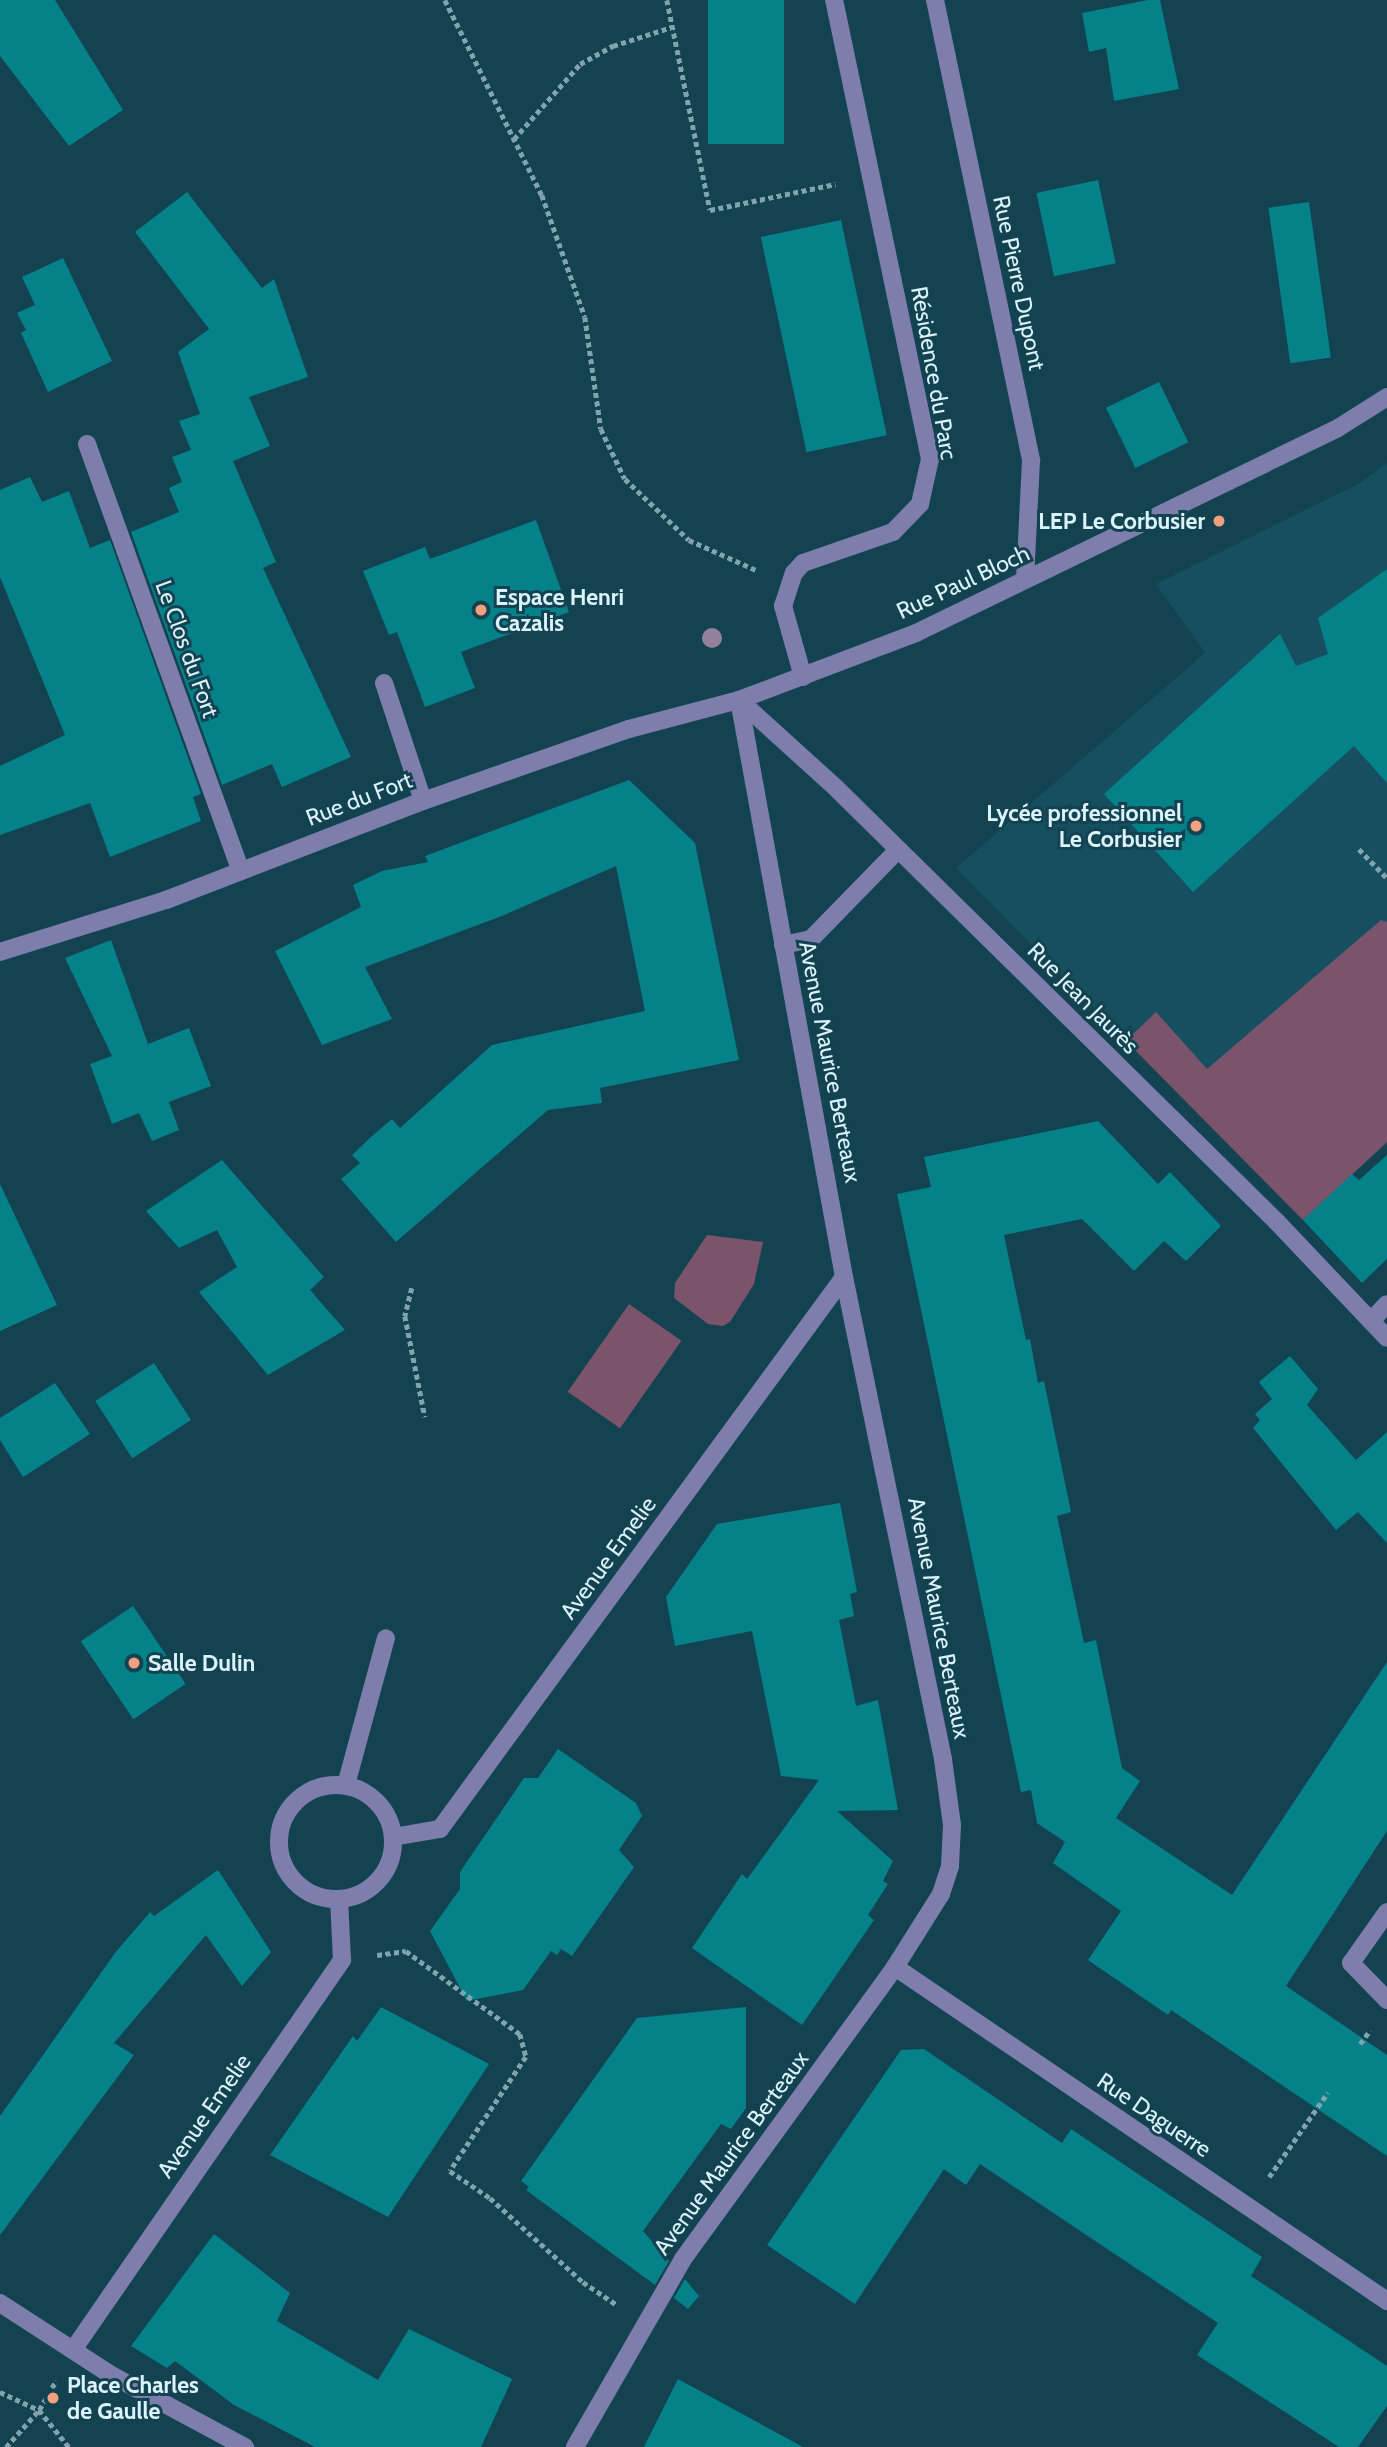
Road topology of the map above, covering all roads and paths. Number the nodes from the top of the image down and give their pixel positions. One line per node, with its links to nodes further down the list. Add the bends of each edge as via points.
1 (445, 0): 6 (path)
2 (667, 0): 5 (path)
3 (834, 0): 7 (street, Résidence du Parc)
4 (935, 0): 10 (street, Rue Pierre Dupont, via 1031,461)
5 (672, 27): 6 (path, via 612,46 580,64); 7 (path, via 710,210)
6 (513, 139): 11 (path, via 542,195 586,317 601,429 625,479 689,540)
7 (871, 177): 11 (street, Résidence du Parc, via 930,459 927,482 920,504 893,532 803,564)
8 (1387, 397): 10 (street, Rue Paul Bloch, via 1338,428)
9 (87, 444): 18 (street, Le Clos du Fort)
10 (1025, 578): 12 (street, Rue Paul Bloch, via 916,632)
11 (788, 584): 12 (street, via 783,607)
12 (803, 677): 14 (street, Rue Paul Bloch)
13 (384, 683): 15 (street)
14 (739, 700): 15 (street, Rue du Fort, via 629,729); 17 (street, Rue Jean Jaurès); 20 (street, Avenue Maurice Berteaux)
15 (423, 801): 18 (street, Rue du Fort)
16 (1359, 849): 19 (path)
17 (898, 850): 20 (street, via 811,939); 25 (street, Rue Jean Jaurès)
18 (241, 871): 21 (street, Rue du Fort, via 166,900)
19 (1387, 878)
20 (783, 945): 22 (street, Avenue Maurice Berteaux)
21 (0, 952)
22 (844, 1277): 30 (street, Avenue Emelie, via 440,1829); 34 (street, Avenue Maurice Berteaux, via 952,1825 950,1866 941,1894)
23 (412, 1288): 27 (path, via 405,1316)
24 (1387, 1304): 25 (street)
25 (1371, 1321): 26 (street, Rue Jean Jaurès)
26 (1387, 1338)
27 (425, 1417)
28 (386, 1638): 29 (street, via 352,1749)
29 (346, 1785): 30 (street, via 380,1804); 31 (street, via 326,1785 300,1798 282,1821 278,1841 282,1860 303,1889)
30 (393, 1838): 31 (street, via 392,1855 373,1886)
31 (339, 1899): 33 (street)
32 (1387, 1912): 35 (street, via 1351,1963)
33 (342, 1960): 40 (path, via 406,1951 520,2034 526,2057 450,2171 490,2197 583,2282); 41 (street, Avenue Emelie)
34 (895, 1967): 37 (street, Rue Daguerre); 40 (street, Avenue Maurice Berteaux, via 683,2259)
35 (1387, 2000)
36 (1328, 2092): 37 (path)
37 (1247, 2208): 38 (street, Rue Daguerre)
38 (1387, 2301)
39 (0, 2303): 41 (street)
40 (642, 2324): 47 (street, Avenue Maurice Berteaux)
41 (73, 2350): 43 (path); 46 (street)
42 (0, 2392): 43 (path)
43 (39, 2410): 44 (path); 45 (path)
44 (6, 2447)
45 (69, 2447)
46 (245, 2447)
47 (575, 2447)

